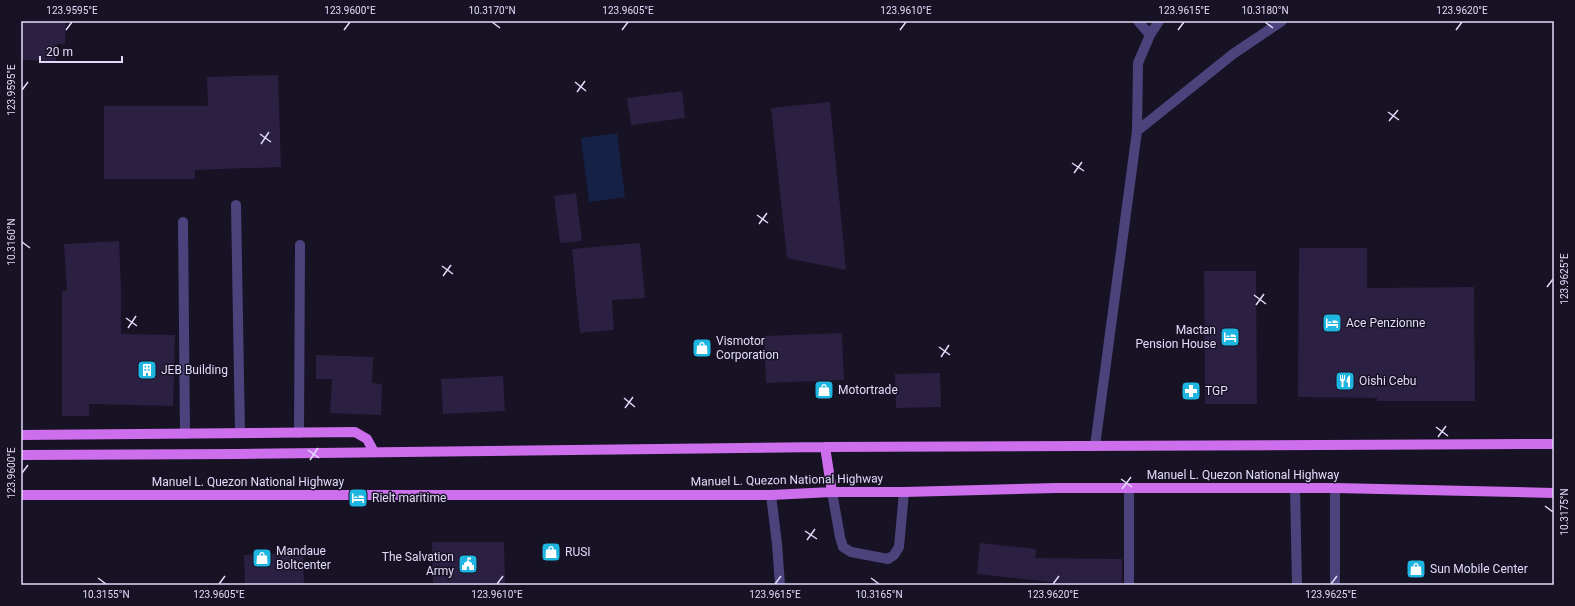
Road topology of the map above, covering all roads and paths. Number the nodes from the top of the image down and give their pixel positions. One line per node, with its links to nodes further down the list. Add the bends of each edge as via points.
1 (1138, 21): 4 (street)
2 (1159, 21): 4 (street)
3 (1282, 21): 5 (street, via 1233,54)
4 (1150, 35): 5 (street, via 1138,63)
5 (1137, 131): 14 (street)
6 (236, 205): 9 (street)
7 (183, 222): 11 (street)
8 (300, 244): 10 (street)
9 (240, 433): 10 (main road); 11 (main road)
10 (300, 433): 16 (main road, via 355,432 367,440)
11 (185, 434): 12 (main road)
12 (21, 435)
13 (1554, 444): 14 (main road)
14 (1095, 446): 15 (main road)
15 (825, 447): 16 (main road); 21 (main road)
16 (374, 452): 17 (main road)
17 (21, 456)
18 (1129, 488): 19 (main road, Manuel L. Quezon National Highway); 22 (main road, Manuel L. Quezon National Highway); 27 (street)
19 (1295, 488): 20 (main road, Manuel L. Quezon National Highway); 28 (street)
20 (1335, 488): 23 (main road, Manuel L. Quezon National Highway); 29 (street)
21 (832, 492): 22 (main road, Manuel L. Quezon National Highway); 22 (street, via 843,547 851,552 888,559 899,547); 25 (main road, Manuel L. Quezon National Highway)
22 (904, 492)
23 (1554, 493)
24 (21, 495): 25 (main road, Manuel L. Quezon National Highway)
25 (771, 495): 26 (street)
26 (780, 585)
27 (1129, 585)
28 (1297, 585)
29 (1335, 585)

